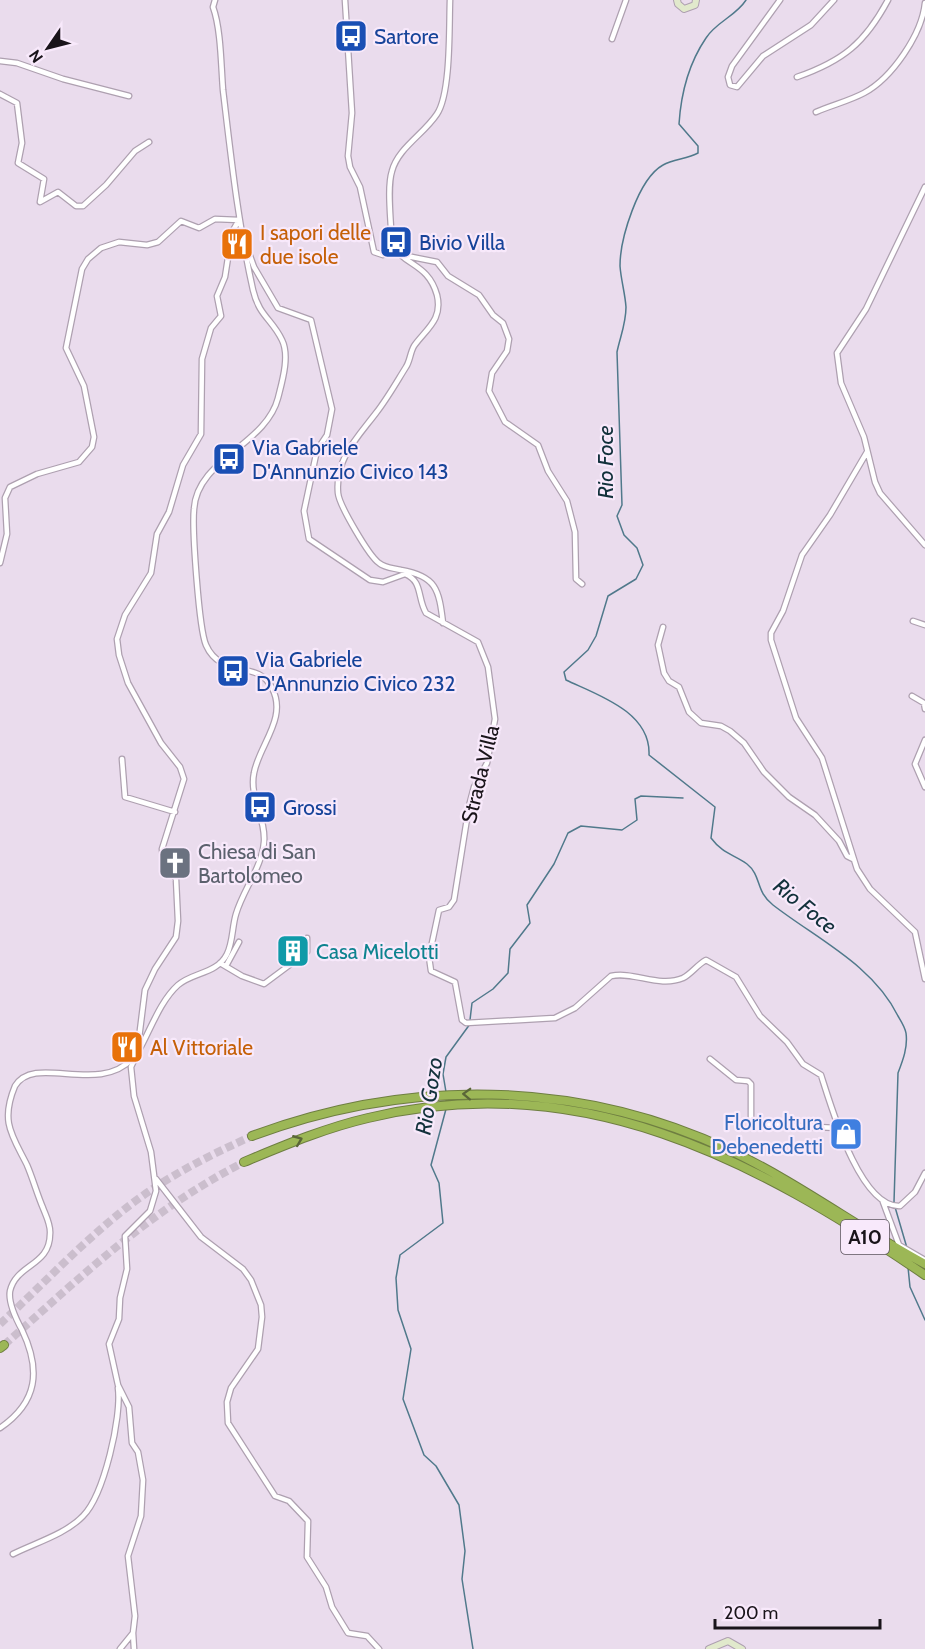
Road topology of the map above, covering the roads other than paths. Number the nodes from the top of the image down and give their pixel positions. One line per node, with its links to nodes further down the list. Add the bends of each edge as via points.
1 (215, 0): 19 (street)
2 (345, 0): 20 (street, via 352,113 350,167 360,187 374,252 390,253)
3 (450, 0): 20 (street, via 446,82 439,111 397,158 392,170 388,204)
4 (626, 0): 11 (street)
5 (677, 0): 6 (main road, via 684,9 695,6)
6 (696, 0)
7 (780, 0): 8 (street, via 732,66 730,85 737,87 763,56 811,26)
8 (834, 0)
9 (888, 0): 13 (street, via 851,51 834,63)
10 (925, 3): 16 (street, via 915,39 878,82 863,94)
11 (612, 39)
12 (0, 61): 15 (street)
13 (797, 77)
14 (0, 94): 17 (street, via 17,103 22,143 18,163 44,178 40,202 58,192 81,207 106,186 135,151)
15 (129, 96)
16 (816, 112)
17 (149, 142)
18 (925, 187): 23 (street, via 866,309 837,353 841,383 855,411)
19 (239, 220): 21 (street); 25 (street, via 215,219 200,228 181,221 158,242 111,244 87,259 78,276 66,348 84,386 93,444 79,462 37,474 10,487 5,498 7,534); 37 (street, via 231,232 225,277 217,296 221,316 211,328 202,359 201,434 183,465 169,512 158,530 151,573 125,615 117,639 128,683 161,743 180,767 184,785)
20 (393, 245): 22 (street)
21 (244, 250): 26 (street, via 278,308 311,320 319,344 332,409 327,435 317,450 304,511 309,539 370,580 383,582); 41 (street, via 255,301 284,344 285,360 274,412 198,493 195,544 206,646 222,663 254,670 264,678 275,694 276,706 272,730 253,778 264,833 262,854 240,901 227,954)
22 (405, 256): 26 (street, via 424,269 431,281 438,297 435,324 416,344 407,365 347,450 338,483 341,504 370,554 378,563); 27 (street, via 437,262 448,276 479,295 503,323 509,339 507,351 492,373 489,391 505,422 538,445 548,471 567,501 575,532 576,579)
23 (867, 452): 24 (street, via 880,493); 38 (street, via 802,555 783,611 771,633 796,718 822,758)
24 (925, 545)
25 (0, 563)
26 (407, 573): 29 (street, Strada Villa, via 417,582 426,613); 29 (street, via 428,577 441,604)
27 (582, 584)
28 (913, 621): 30 (street)
29 (443, 623): 47 (street, Strada Villa, via 478,642 488,668 495,719 487,763 469,806 454,900 449,907 439,910 429,957 431,971 454,982 462,1020 466,1023 555,1018 575,1008 611,976 665,981 683,978 706,960 736,977 759,1016 788,1042 803,1064 820,1075)
30 (925, 625)
31 (663, 627): 38 (street, via 658,645 664,673 678,687 689,712 701,723 721,726 744,743 764,772 789,797 815,814)
32 (912, 696): 33 (street, via 924,703)
33 (925, 709)
34 (925, 740): 36 (street, via 915,765)
35 (122, 759): 37 (street, via 125,797)
36 (925, 787)
37 (175, 812): 44 (street, via 162,849 163,860 176,879 176,938 145,990)
38 (854, 860): 43 (street, via 863,880 915,932)
39 (307, 938): 42 (street, via 307,952 264,984)
40 (239, 942): 42 (street)
41 (220, 963): 42 (street); 44 (street, via 176,987)
42 (226, 966)
43 (925, 979)
44 (137, 1054): 51 (street, via 130,1067 131,1078); 57 (street, via 110,1073 95,1077 33,1073 16,1085 11,1097 6,1117 8,1134 26,1165 51,1235 46,1253 21,1273 11,1288 16,1319 33,1353 34,1380 31,1394 15,1418)
45 (710, 1059): 47 (street, via 736,1080 748,1081 751,1120 756,1124)
46 (588, 1109): 48 (highway, A10, one-way to 48, via 488,1095 396,1098 317,1113); 49 (highway, A10, one-way to 46, via 336,1126 401,1111 497,1104); 52 (highway, A10, via 647,1119 699,1137 762,1167)
47 (837, 1128): 53 (street, via 860,1173)
48 (252, 1136)
49 (244, 1162)
50 (925, 1173): 53 (street, via 915,1192 900,1206 890,1207)
51 (154, 1177): 56 (street, via 156,1191 150,1211 125,1236 127,1269 119,1319 109,1344); 62 (street, via 201,1237 243,1269 251,1280 261,1305 258,1349 231,1388 228,1423 275,1496 289,1501 305,1516 309,1527 305,1541 307,1557 326,1587 336,1616 348,1633 367,1636)
52 (805, 1197): 54 (highway, A10); 55 (highway, A10)
53 (883, 1202): 54 (street, via 899,1245)
54 (925, 1262)
55 (925, 1275)
56 (118, 1385): 58 (street, via 117,1420 92,1506 82,1518); 59 (street, via 129,1407 132,1443 138,1452 142,1479 141,1516 128,1556 135,1616)
57 (0, 1428)
58 (13, 1554)
59 (133, 1633): 60 (street); 61 (street)
60 (120, 1649)
61 (134, 1649)
62 (379, 1649)
63 (708, 1649): 64 (main road, via 728,1641)
64 (742, 1649)

